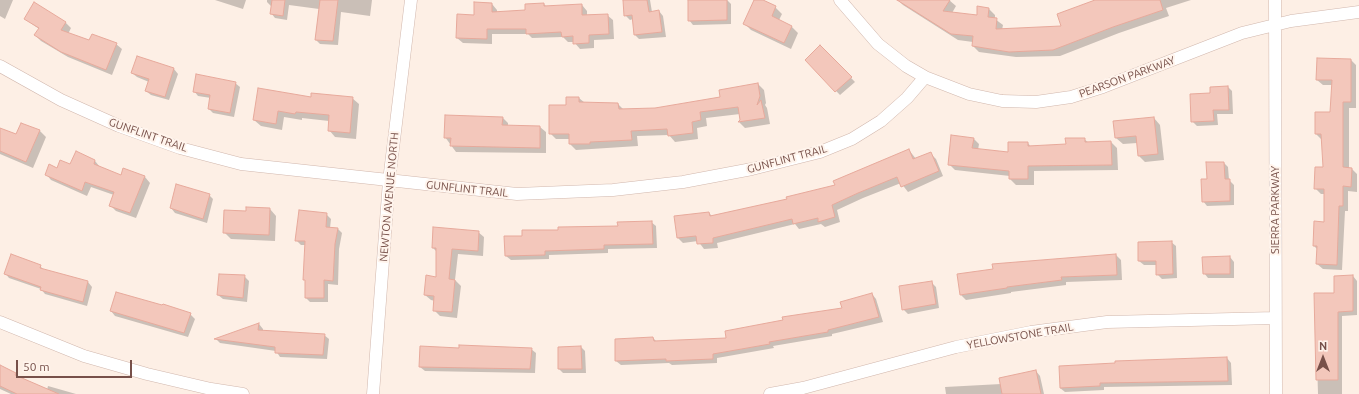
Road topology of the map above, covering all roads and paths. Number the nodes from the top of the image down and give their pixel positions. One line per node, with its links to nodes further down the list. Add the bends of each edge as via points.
1 (411, 0): 8 (street, NEWTON AVENUE NORTH)
2 (840, 0): 7 (street, PEARSON PARKWAY, via 878,44)
3 (1275, 0): 5 (street, SIERRA PARKWAY)
4 (1359, 12): 5 (street)
5 (1275, 25): 7 (street, PEARSON PARKWAY, via 1242,33 1071,97 1036,102 1002,101 968,94); 9 (street, SIERRA PARKWAY)
6 (0, 66): 8 (street, GUNFLINT TRAIL, via 97,117 180,148 241,164)
7 (925, 77): 8 (street, GUNFLINT TRAIL, via 907,98 881,121 852,139 820,152 752,169 683,182 613,190 517,194)
8 (389, 181): 12 (street, NEWTON AVENUE NORTH)
9 (1275, 318): 13 (street, YELLOWSTONE TRAIL, via 1107,322 1031,332 956,347 803,388); 14 (street, SIERRA PARKWAY)
10 (0, 322): 11 (street, via 84,356 147,374)
11 (243, 394)
12 (373, 394)
13 (770, 394)
14 (1276, 394)

